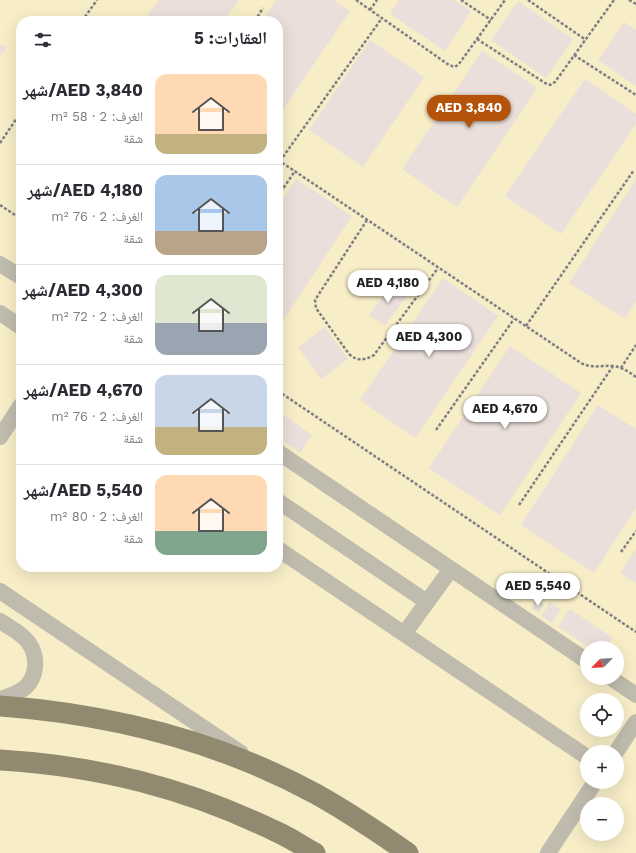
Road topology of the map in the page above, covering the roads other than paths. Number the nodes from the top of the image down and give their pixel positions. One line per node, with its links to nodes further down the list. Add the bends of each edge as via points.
1 (0, 264): 2 (street)
2 (16, 274)
3 (0, 313): 4 (street)
4 (16, 324)
5 (16, 413): 6 (street)
6 (0, 437)
7 (283, 456): 10 (street)
8 (283, 504): 12 (street)
9 (283, 552): 14 (street)
10 (451, 569): 12 (street); 15 (street)
11 (0, 591): 24 (street)
12 (427, 602): 14 (street)
13 (0, 621): 18 (street, via 27,641 34,653 36,667 31,680 22,691)
14 (404, 634): 22 (street)
15 (580, 656)
16 (621, 685): 17 (street)
17 (636, 695)
18 (0, 699)
19 (0, 706): 24 (main road, via 98,718 155,731 211,748)
20 (636, 722): 21 (street)
21 (621, 745)
22 (580, 752)
23 (0, 760): 26 (main road, via 41,762 102,772 162,786 220,806 276,831)
24 (266, 770): 27 (main road, via 316,794 364,822)
25 (590, 789): 28 (street)
26 (315, 853)
27 (408, 853)
28 (548, 853)

